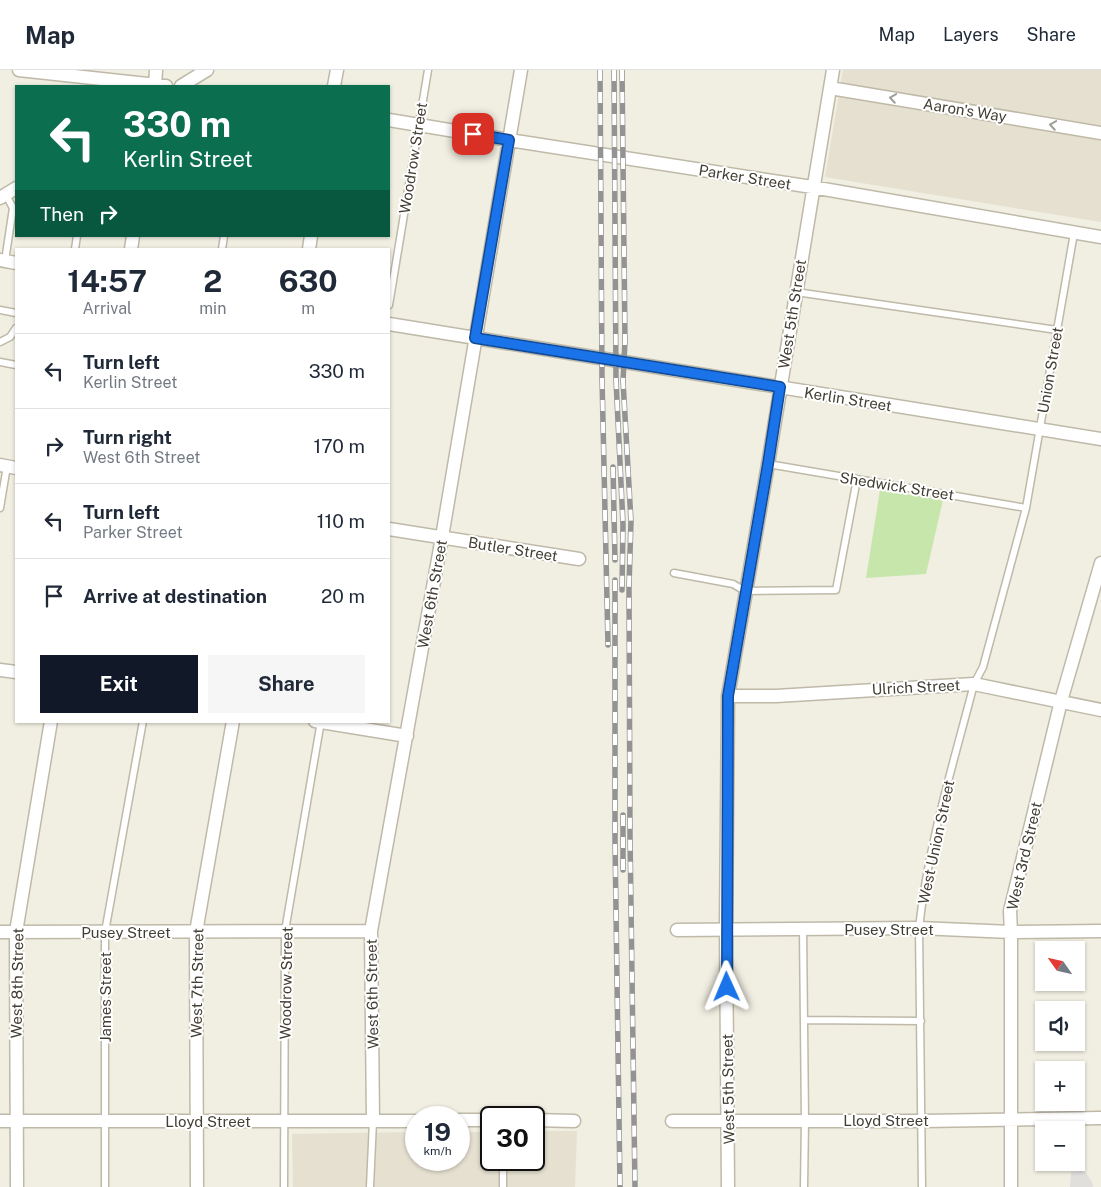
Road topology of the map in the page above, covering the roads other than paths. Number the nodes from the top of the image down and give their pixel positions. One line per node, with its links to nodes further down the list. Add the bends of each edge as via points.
1 (19, 70): 8 (street)
2 (156, 70): 10 (street)
3 (207, 70): 11 (street)
4 (337, 70): 12 (street)
5 (428, 70): 15 (lane, Woodrow Street)
6 (521, 70): 17 (street, West 6th Street)
7 (833, 70): 13 (street, West 5th Street)
8 (68, 73): 9 (street)
9 (152, 85)
10 (159, 85)
11 (183, 85)
12 (334, 85)
13 (830, 88): 16 (street, Aaron's Way, one-way to 13); 18 (street, West 5th Street)
14 (390, 120): 15 (street, Parker Street)
15 (419, 125): 17 (street, Parker Street); 24 (lane, Woodrow Street)
16 (1101, 133)
17 (509, 140): 18 (street, Parker Street); 30 (street, West 6th Street)
18 (812, 187): 20 (street, Parker Street); 23 (street, West 5th Street)
19 (7, 194): 22 (lane, via 13,208)
20 (1074, 233): 21 (street, Parker Street); 29 (lane, Union Street)
21 (1101, 237)
22 (7, 262)
23 (796, 292): 29 (lane); 34 (street, West 5th Street)
24 (390, 299)
25 (0, 310): 26 (lane)
26 (15, 313)
27 (390, 324): 30 (street, Kerlin Street)
28 (15, 330): 31 (lane, via 10,337)
29 (1057, 330): 35 (lane, Union Street)
30 (475, 338): 34 (street, Kerlin Street); 43 (street, West 6th Street)
31 (0, 342)
32 (0, 362): 33 (lane)
33 (15, 365)
34 (780, 387): 35 (street, Kerlin Street); 37 (street, West 5th Street)
35 (1039, 430): 36 (street, Kerlin Street); 41 (lane, Union Street)
36 (1101, 439)
37 (768, 464): 39 (lane, Shedwick Street); 47 (street, West 5th Street)
38 (8, 467): 40 (lane)
39 (857, 479): 41 (lane, Shedwick Street); 47 (lane, via 836,590)
40 (0, 508)
41 (1026, 508): 50 (lane, West Union Street, via 982,667)
42 (390, 529): 43 (street, Butler Street)
43 (442, 537): 44 (street, Butler Street); 59 (street, West 6th Street)
44 (578, 560)
45 (1101, 563): 52 (street, West 3rd Street)
46 (674, 573): 47 (lane, via 733,584)
47 (745, 591): 51 (street, West 5th Street)
48 (0, 670): 49 (street)
49 (15, 672)
50 (974, 684): 51 (street, Ulrich Street); 52 (street, Ulrich Street); 60 (lane, West Union Street, via 929,858)
51 (728, 696): 61 (street, West 5th Street)
52 (1061, 701): 53 (street, Ulrich Street); 71 (street, West 3rd Street, via 1010,911)
53 (1101, 710)
54 (51, 723): 67 (street, West 8th Street)
55 (143, 723): 68 (lane, James Street)
56 (233, 723): 69 (street, West 7th Street)
57 (319, 723): 70 (lane, Woodrow Street)
58 (325, 723): 59 (street)
59 (407, 736): 64 (street, West 6th Street)
60 (919, 928): 62 (street, Pusey Street); 71 (street, Pusey Street); 73 (lane, West Union Street)
61 (726, 929): 62 (street, Pusey Street); 63 (street, Pusey Street); 88 (street, West 5th Street)
62 (802, 929): 72 (lane)
63 (677, 930)
64 (371, 931): 70 (street, Pusey Street); 83 (street, West 6th Street)
65 (1101, 931): 71 (street, Pusey Street)
66 (0, 932): 67 (street, Pusey Street)
67 (16, 932): 68 (street, Pusey Street); 79 (street, West 8th Street)
68 (106, 932): 69 (street, Pusey Street); 80 (lane, James Street)
69 (196, 932): 70 (street, Pusey Street); 81 (street, West 7th Street)
70 (285, 932): 82 (lane, Woodrow Street)
71 (1011, 932): 74 (street, West 3rd Street)
72 (804, 1020): 73 (lane); 77 (lane)
73 (921, 1021): 87 (lane, West Union Street)
74 (1011, 1118): 75 (street, Lloyd Street); 87 (street, Lloyd Street); 99 (street, West 3rd Street)
75 (1101, 1118)
76 (545, 1120): 85 (street)
77 (805, 1120): 87 (street, Lloyd Street); 88 (street, Lloyd Street); 97 (lane)
78 (0, 1121): 79 (street, Lloyd Street)
79 (16, 1121): 80 (street, Lloyd Street); 90 (street, West 8th Street)
80 (105, 1121): 81 (street, Lloyd Street); 91 (lane, James Street)
81 (197, 1121): 82 (street, Lloyd Street); 92 (street, West 7th Street)
82 (284, 1121): 83 (street, Lloyd Street); 93 (lane, Woodrow Street)
83 (373, 1121): 84 (street, Lloyd Street); 94 (lane)
84 (405, 1121)
85 (574, 1121)
86 (672, 1121): 88 (street, Lloyd Street)
87 (923, 1121): 98 (lane, West Union Street)
88 (729, 1122): 96 (street, West 5th Street)
89 (502, 1171): 95 (lane)
90 (17, 1187)
91 (105, 1187)
92 (197, 1187)
93 (284, 1187)
94 (370, 1187)
95 (503, 1187)
96 (728, 1187)
97 (804, 1187)
98 (922, 1187)
99 (1012, 1187)

